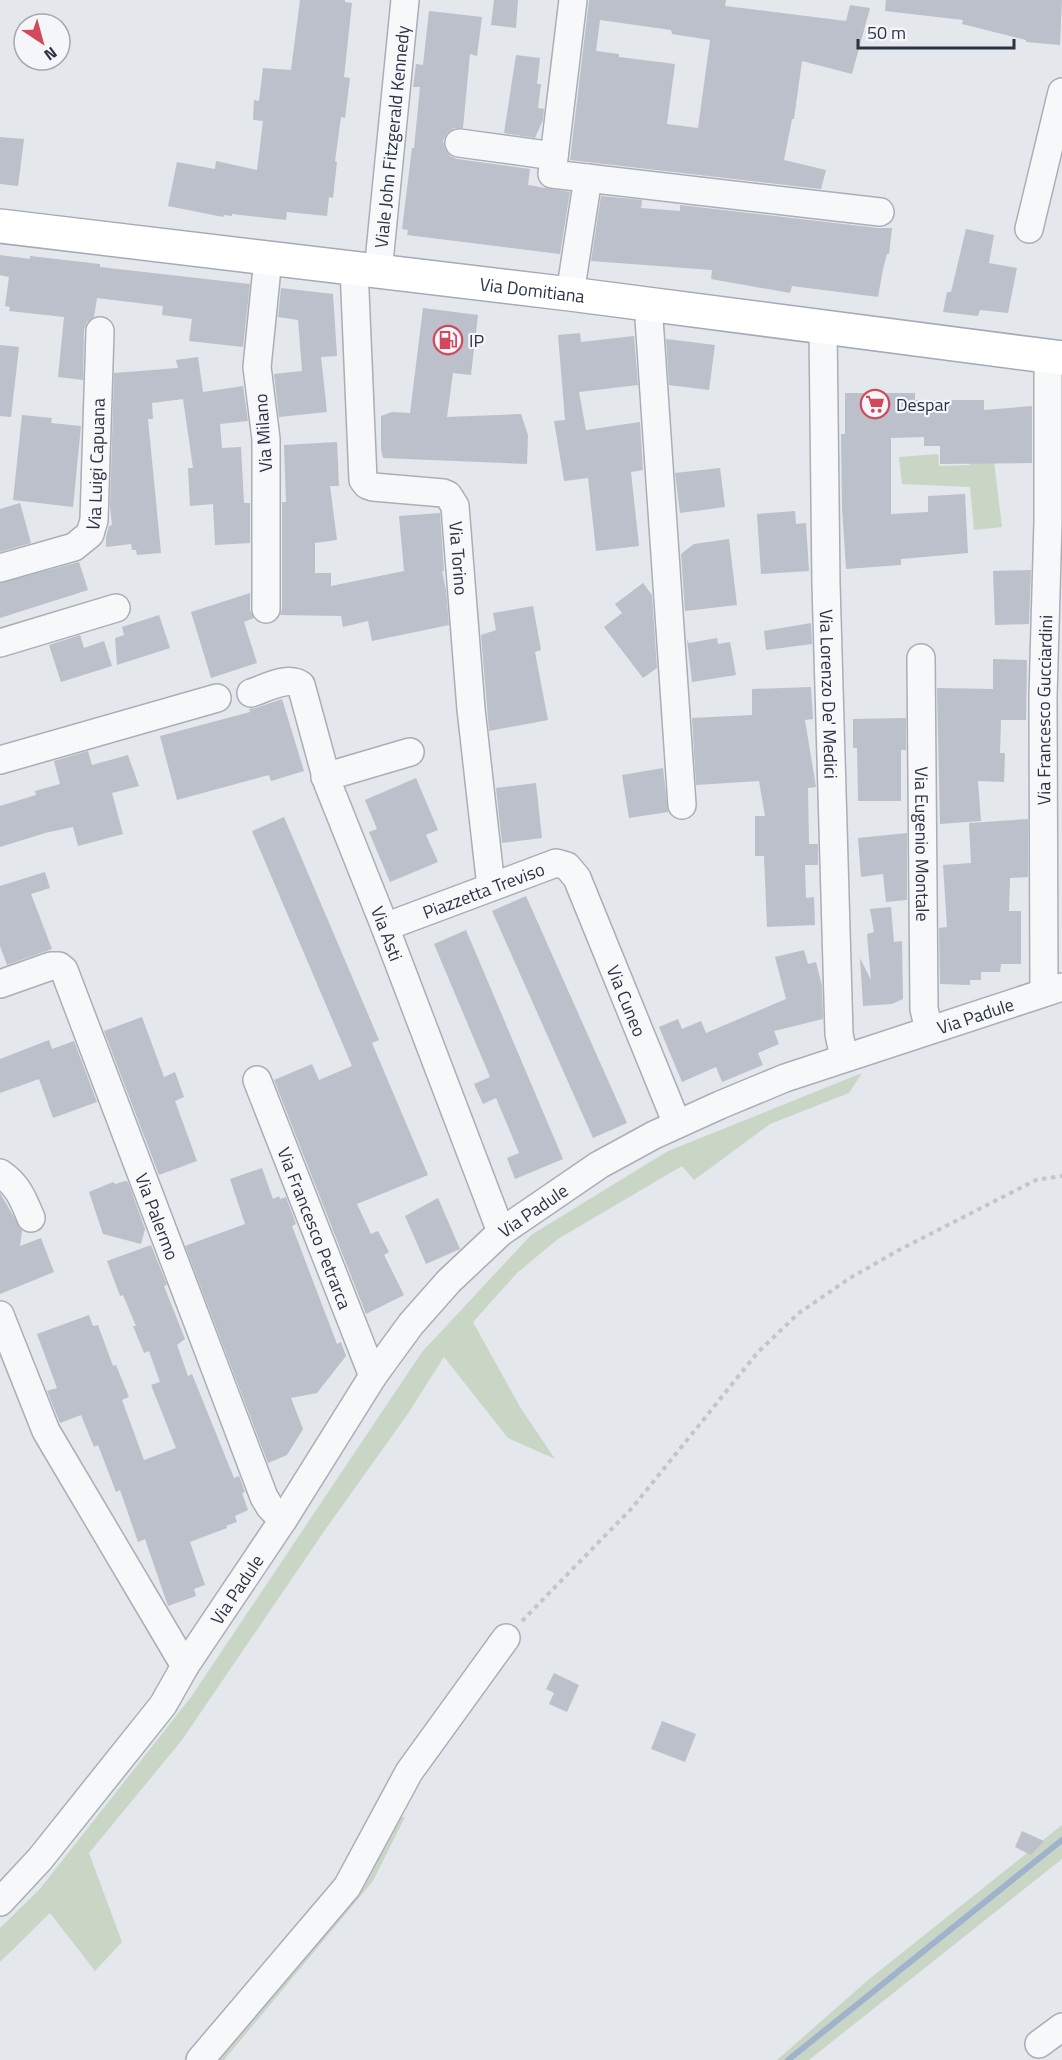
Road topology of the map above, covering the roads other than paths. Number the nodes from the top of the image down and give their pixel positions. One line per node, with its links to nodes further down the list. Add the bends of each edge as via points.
1 (405, 0): 11 (street, Viale John Fitzgerald Kennedy)
2 (573, 0): 5 (street)
3 (1062, 92): 9 (street)
4 (459, 143): 5 (street)
5 (554, 156): 6 (street, via 552,174)
6 (588, 178): 7 (street); 12 (street)
7 (880, 212)
8 (0, 226): 10 (main road, Via Domitiana)
9 (1029, 229)
10 (268, 258): 11 (main road, Via Domitiana); 19 (street, Via Milano, via 257,368 266,439)
11 (366, 270): 12 (main road, Via Domitiana); 29 (street, Via Torino, via 363,480 373,487 443,493 455,506 471,709)
12 (570, 294): 13 (main road, Via Domitiana)
13 (648, 304): 14 (main road, Via Domitiana); 27 (street)
14 (823, 328): 16 (main road, Via Domitiana); 34 (street, Via Lorenzo De' Medici, via 838,1022)
15 (100, 331): 17 (street, Via Luigi Capuana, via 94,520 90,534 74,547)
16 (1055, 357): 32 (street, Via Francesco Gucciardini, via 1043,696)
17 (0, 567)
18 (116, 608): 20 (street)
19 (266, 609)
20 (0, 643)
21 (921, 658): 33 (street, Via Eugenio Montale, via 924,1010)
22 (251, 693): 26 (street, Via Asti, via 286,682 301,685)
23 (217, 698): 25 (street)
24 (410, 752): 26 (street)
25 (0, 760)
26 (326, 777): 30 (street, Via Asti)
27 (682, 805)
28 (577, 878): 29 (street, Piazzetta Treviso, via 567,866 556,863); 36 (street, Via Cuneo)
29 (491, 887): 30 (street, Piazzetta Treviso)
30 (385, 927): 39 (street, Via Asti)
31 (0, 984): 42 (street, Via Palermo, via 51,966 64,970 264,1497)
32 (1053, 990): 33 (street, Via Padule)
33 (929, 1030): 34 (street, Via Padule)
34 (844, 1058): 36 (street, Via Padule, via 785,1078)
35 (257, 1080): 41 (street, Via Francesco Petrarca)
36 (677, 1124): 39 (street, Via Padule, via 599,1166)
37 (0, 1173): 38 (street, via 15,1183)
38 (30, 1218)
39 (501, 1232): 41 (street, Via Padule, via 448,1281)
40 (0, 1315): 44 (street, via 46,1431)
41 (373, 1376): 42 (street, Via Padule)
42 (283, 1520): 44 (street, Via Padule)
43 (506, 1638): 48 (street, via 409,1772 347,1887)
44 (186, 1666): 45 (street, Via Padule, via 163,1705)
45 (0, 1902)
46 (1062, 2027): 47 (street)
47 (1039, 2044)
48 (200, 2060)

